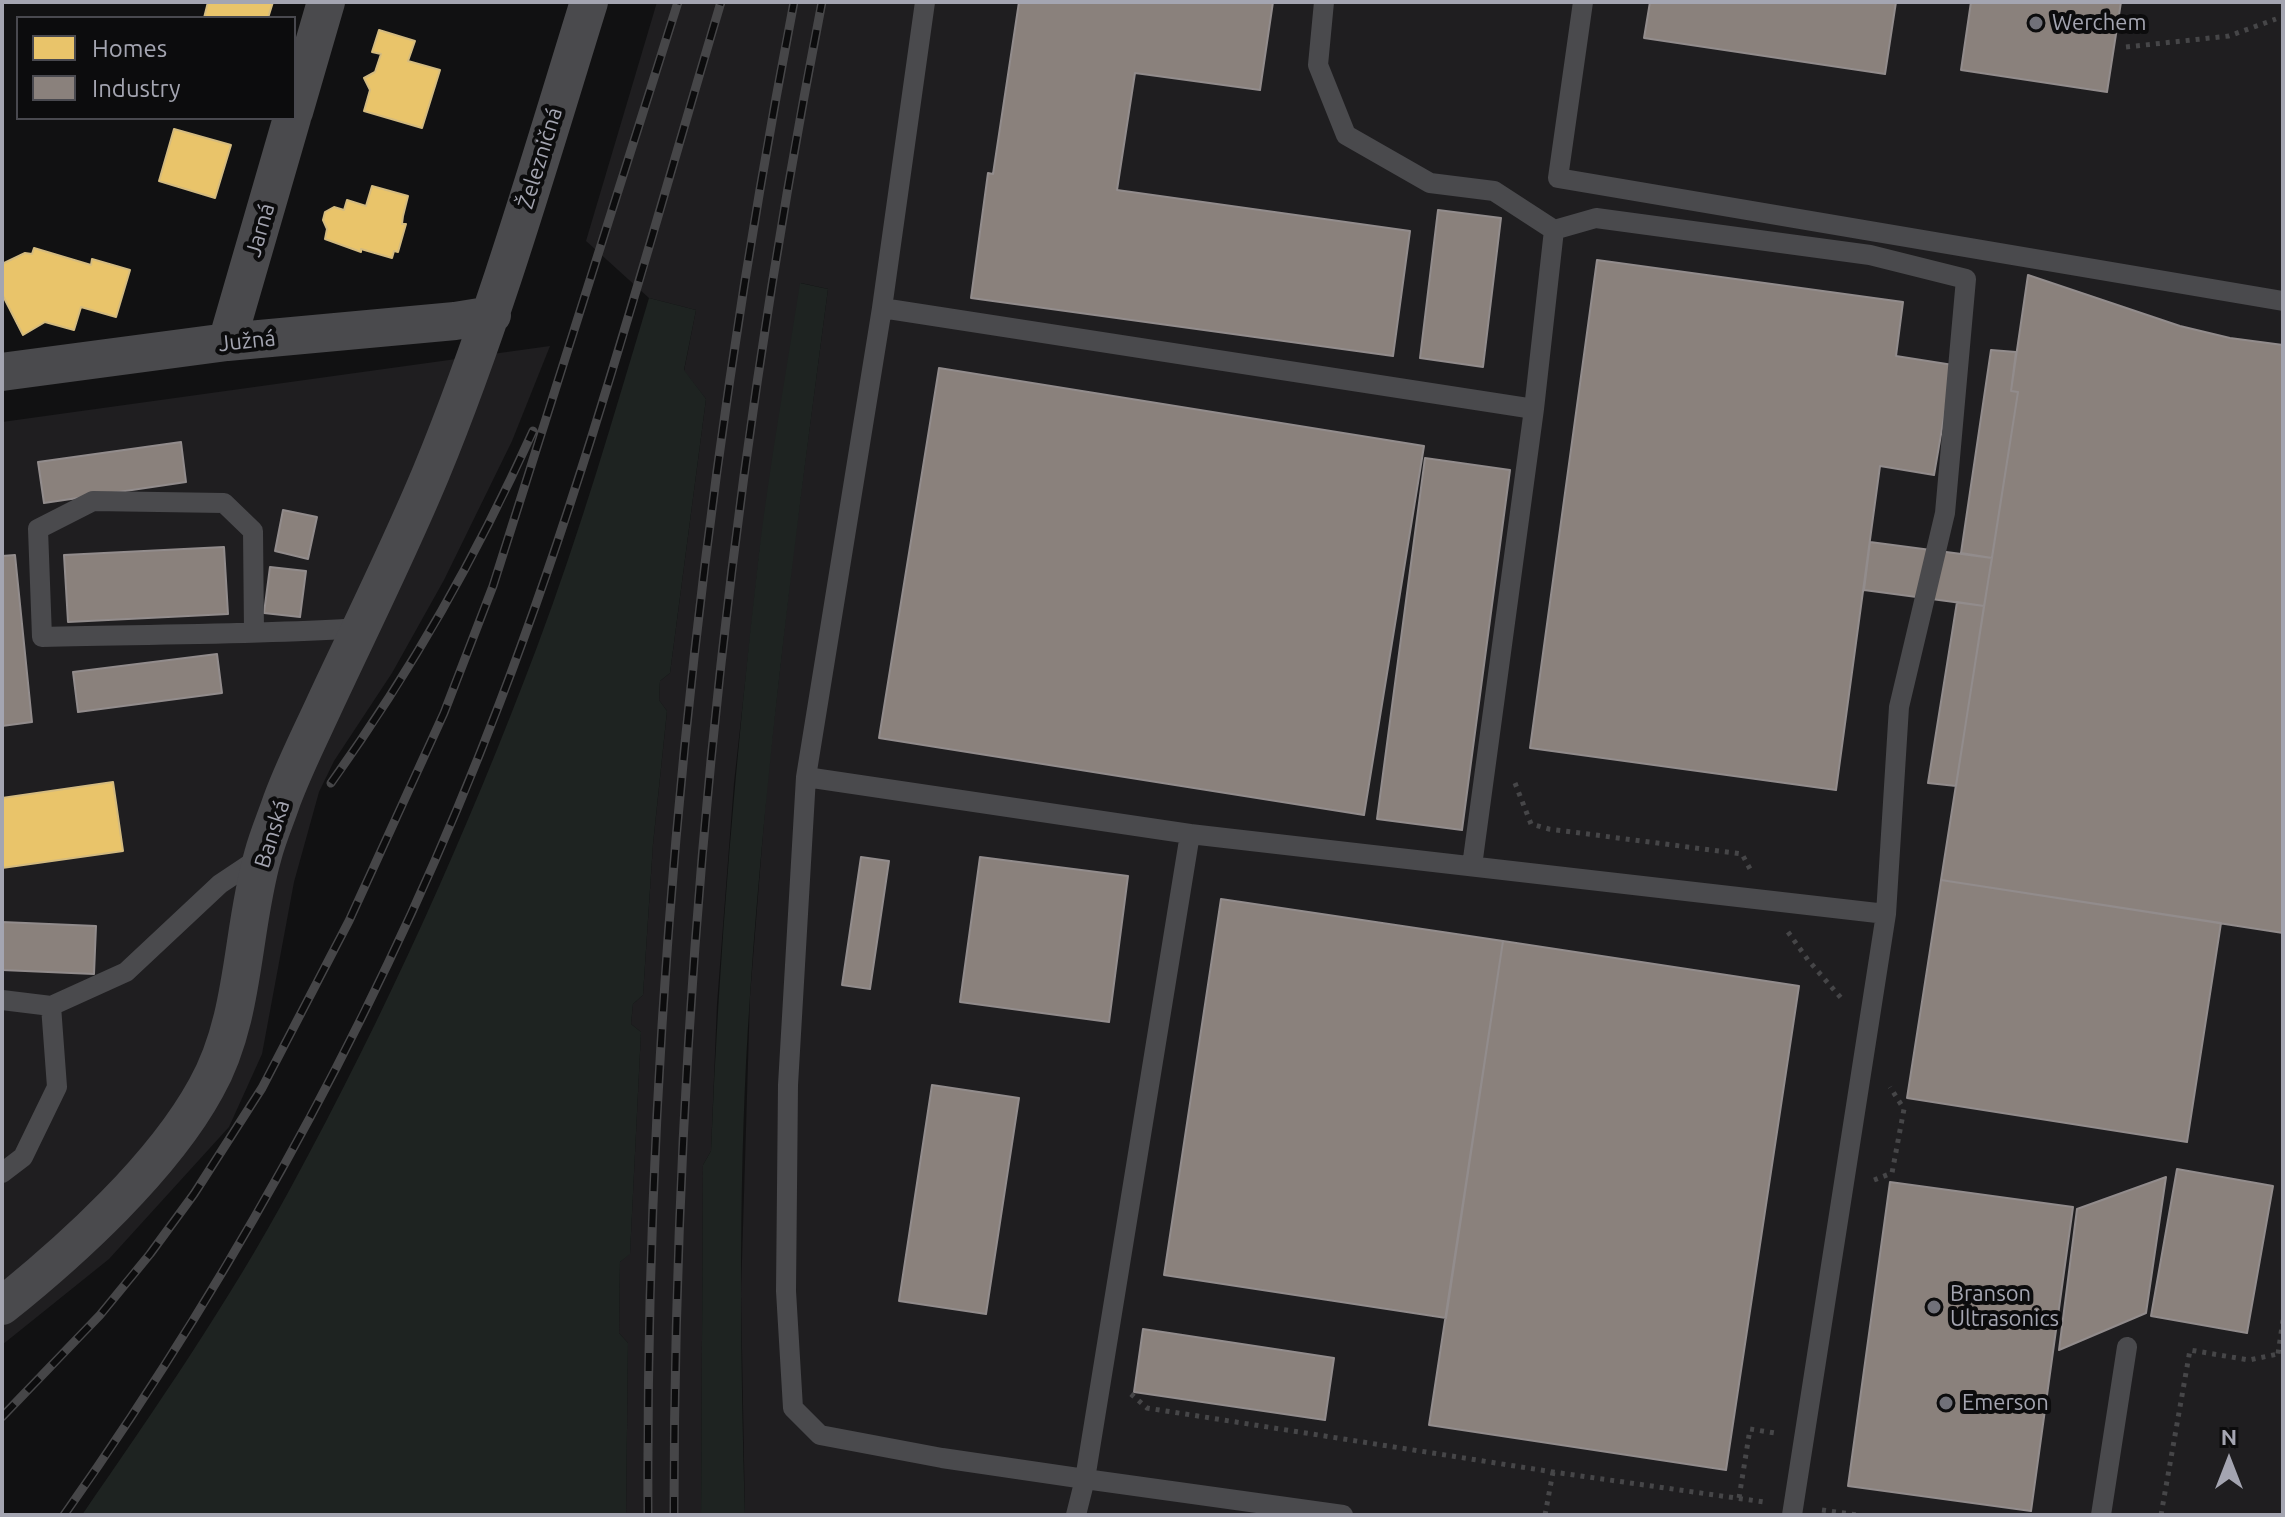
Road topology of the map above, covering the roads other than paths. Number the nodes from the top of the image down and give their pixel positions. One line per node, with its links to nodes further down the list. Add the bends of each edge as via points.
1 (326, 2): 6 (street)
2 (589, 2): 11 (street, Železničná)
3 (925, 2): 10 (lane)
4 (1324, 2): 8 (lane, via 1318,65 1346,135 1430,183 1494,191)
5 (1583, 2): 9 (lane, via 1558,178)
6 (296, 105)
7 (291, 120): 12 (street, Jarná)
8 (1554, 230): 14 (lane); 21 (lane, via 1596,218 1870,255 1966,279 1945,513 1899,707)
9 (2283, 301)
10 (882, 308): 14 (lane); 17 (lane)
11 (492, 315): 12 (street, Južná); 15 (street, Banská, via 431,474)
12 (227, 342): 13 (street, Južná)
13 (2, 372)
14 (1534, 409): 20 (lane)
15 (360, 628): 16 (lane); 19 (street, Banská, via 284,794)
16 (254, 632): 16 (lane, via 42,637 38,529 93,501 224,503 253,531)
17 (806, 777): 18 (lane); 27 (lane, via 788,1085 786,1291 793,1408 820,1435)
18 (1190, 834): 20 (lane); 27 (lane)
19 (262, 856): 23 (lane, via 220,884 126,972); 25 (street, Banská, via 227,1037 206,1089 174,1138 103,1215)
20 (1472, 866): 21 (lane)
21 (1886, 914): 28 (lane)
22 (2, 1000): 23 (lane)
23 (51, 1006): 24 (lane, via 57,1087 23,1157)
24 (2, 1173)
25 (2, 1306)
26 (2127, 1347): 31 (lane)
27 (1085, 1479): 29 (lane); 30 (lane)
28 (1792, 1510)
29 (1076, 1515)
30 (1343, 1515)
31 (2101, 1515)

